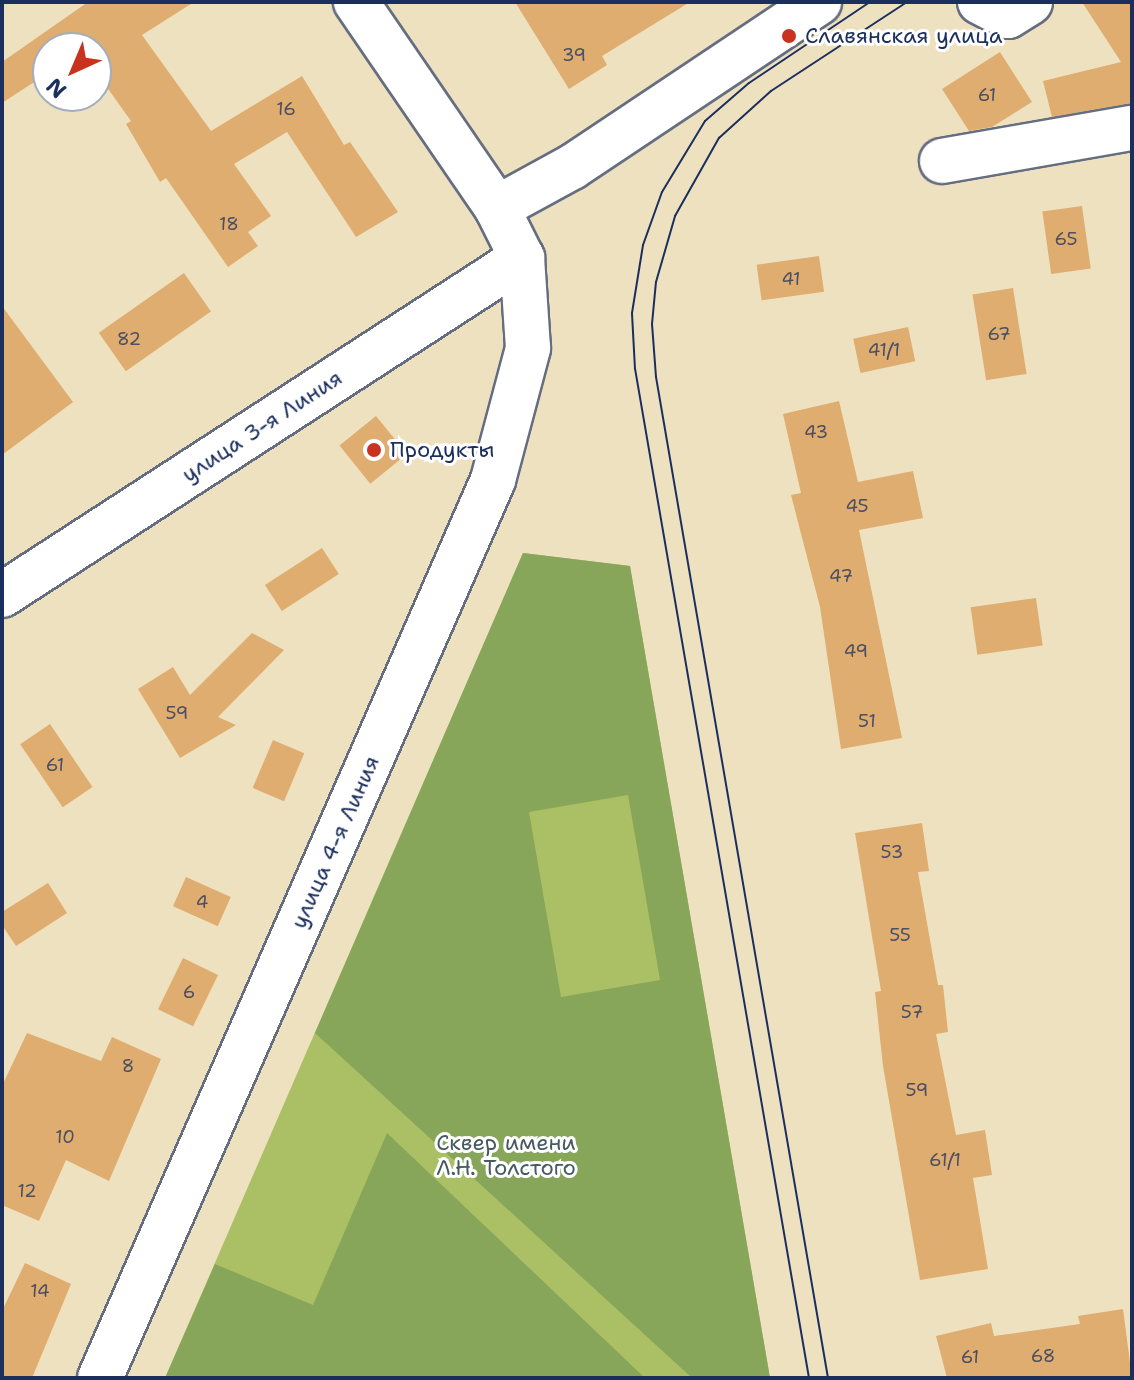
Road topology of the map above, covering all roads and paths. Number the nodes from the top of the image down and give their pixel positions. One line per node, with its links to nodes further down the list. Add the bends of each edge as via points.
1 (356, 2): 7 (street)
2 (819, 2): 7 (street, via 572,167)
3 (980, 2): 4 (street, via 1008,16)
4 (1030, 2)
5 (1132, 128): 6 (street)
6 (942, 161)
7 (497, 208): 8 (street)
8 (524, 276): 9 (street, улица 3-я Линия); 10 (street, улица 4-я Линия, via 528,348 493,480)
9 (2, 595)
10 (100, 1378)

